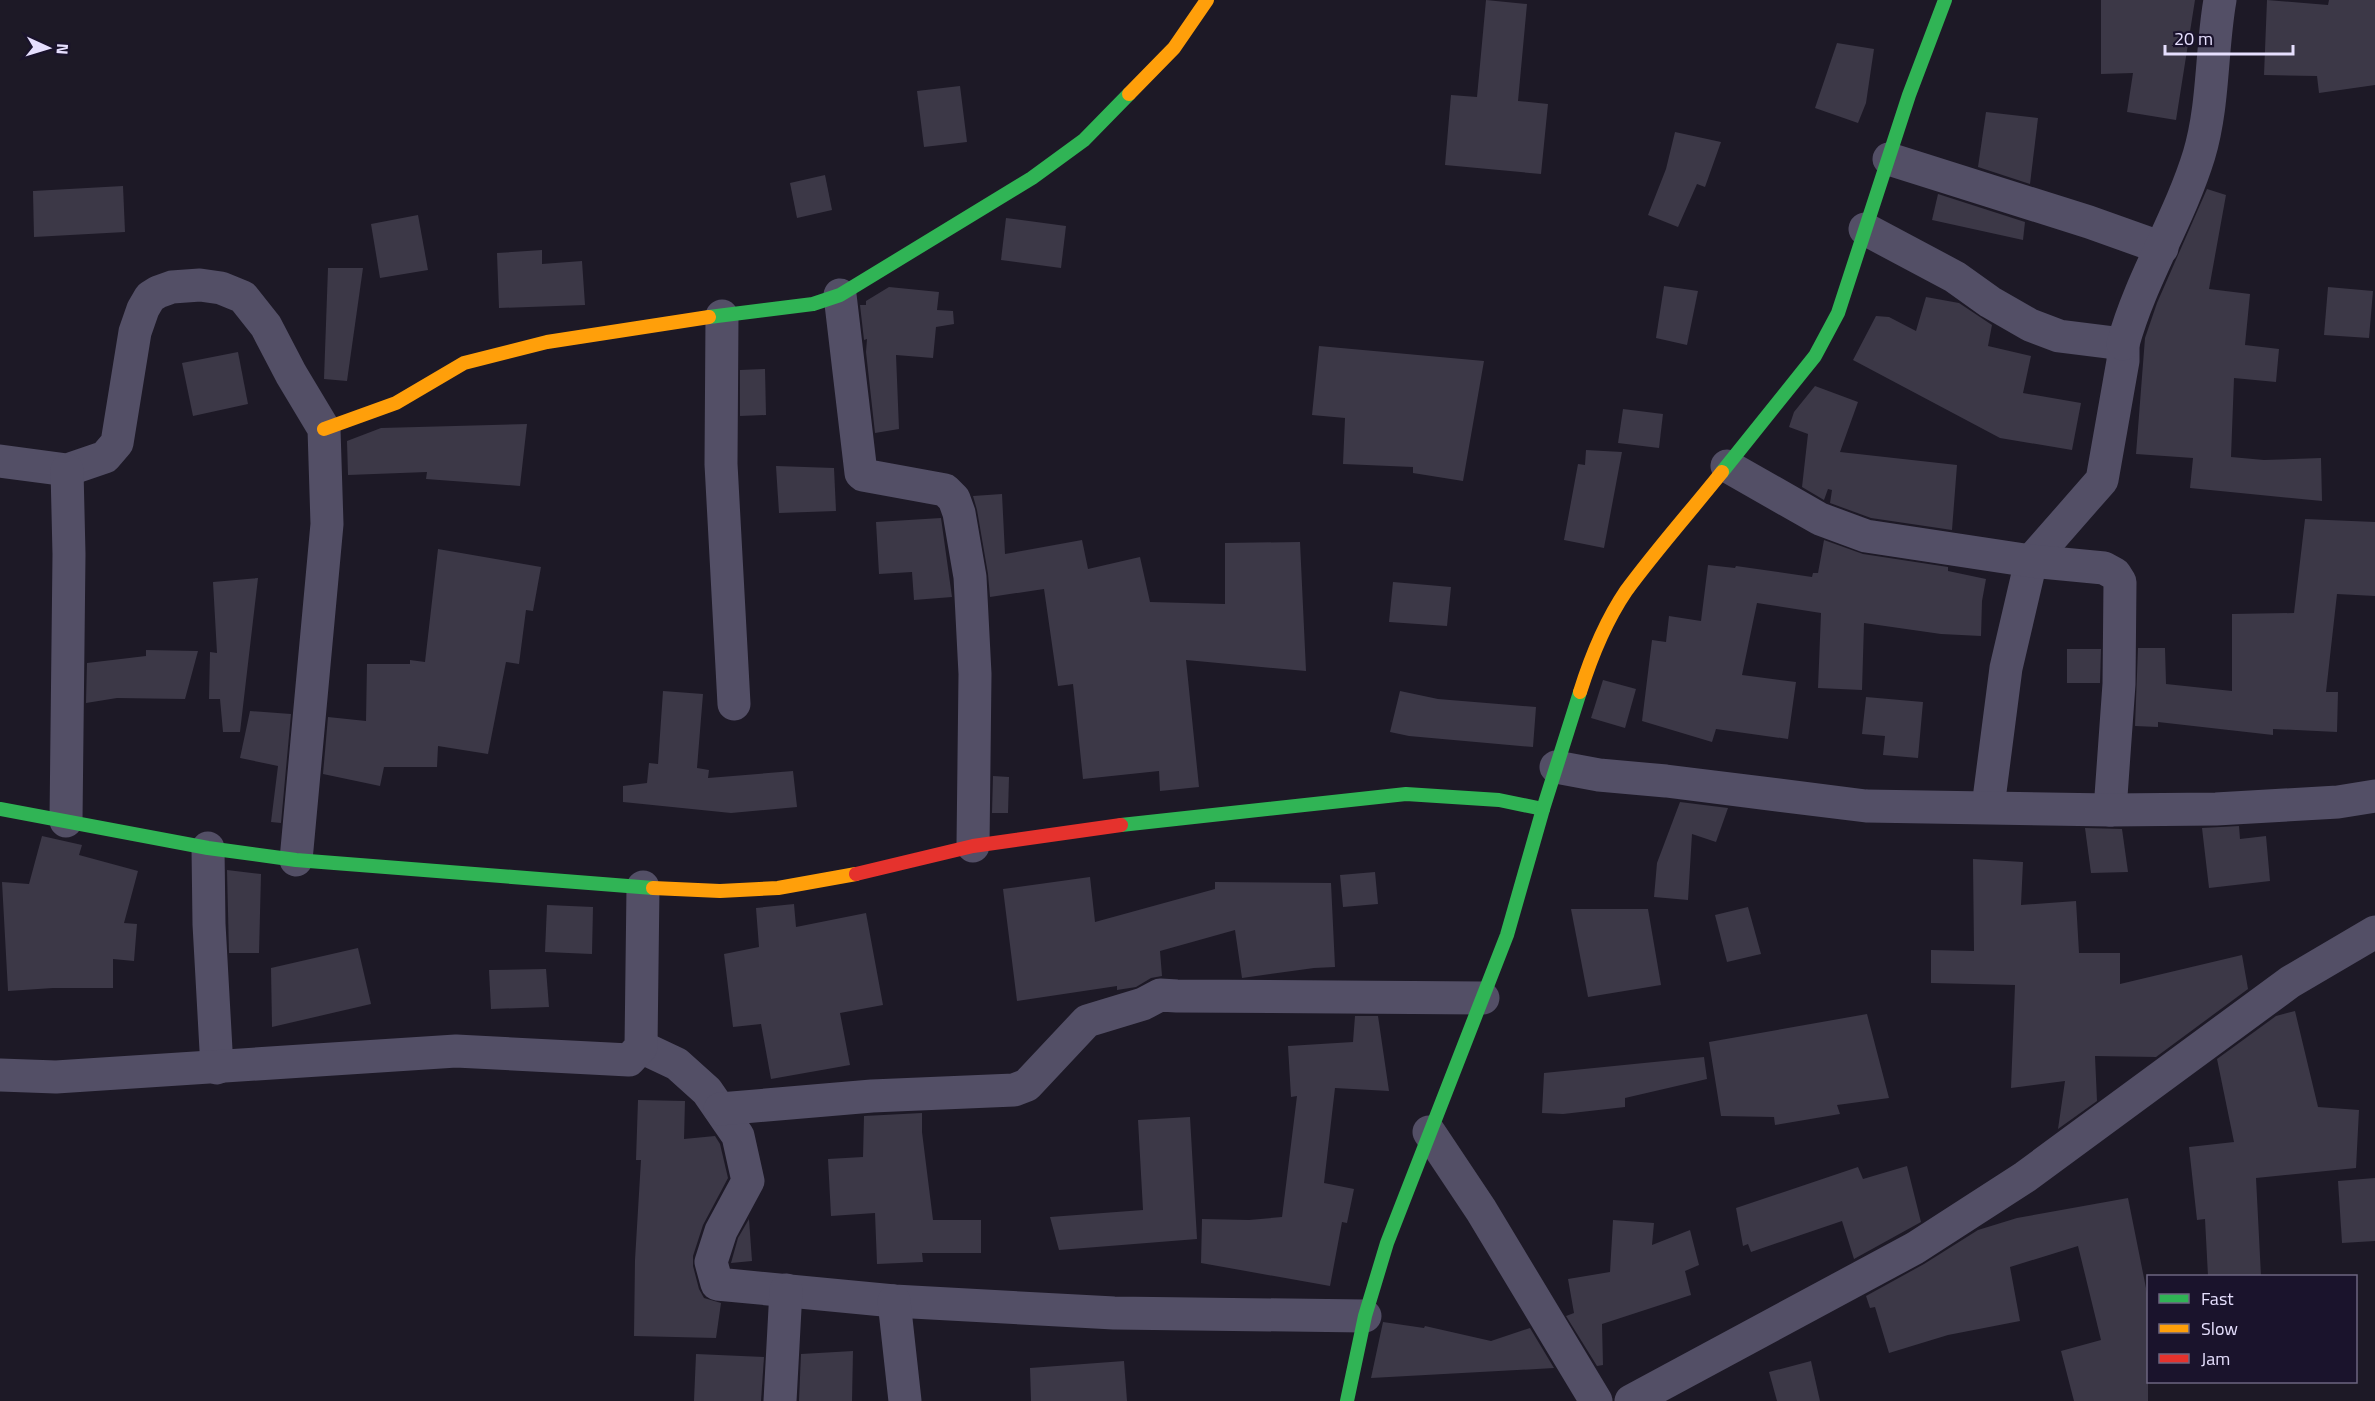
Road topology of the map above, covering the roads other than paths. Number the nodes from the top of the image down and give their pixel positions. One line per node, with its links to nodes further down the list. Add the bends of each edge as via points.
1 (1945, 0): 4 (street)
2 (2220, 0): 6 (street, via 2210,99 2199,155)
3 (1202, 1): 7 (street, via 1174,48 1084,140 1032,178)
4 (1888, 159): 5 (street); 6 (street)
5 (1865, 229): 9 (street, via 1955,277 2030,325 2059,336); 12 (street, via 1828,335)
6 (2162, 248): 9 (street)
7 (840, 295): 8 (street, via 813,304); 23 (street, via 861,473 945,490 954,499 959,513 970,577 974,653)
8 (722, 316): 10 (street, via 547,342 464,363 396,403); 15 (street, via 721,464)
9 (2123, 344): 14 (street, via 2102,480)
10 (324, 429): 13 (street, via 266,326 243,297 200,285 172,287 150,297 142,309 117,443 105,457); 25 (street, via 327,524)
11 (0, 461): 13 (street)
12 (1727, 466): 14 (street, via 1820,519 1866,536); 16 (street, via 1626,592 1605,628 1589,663)
13 (67, 470): 22 (street)
14 (2031, 561): 18 (street, via 2006,668); 21 (street, via 2104,568 2119,579 2119,684)
15 (734, 704)
16 (1556, 767): 18 (street, via 1866,806); 20 (street)
17 (2375, 796): 21 (street, via 2216,809)
18 (1988, 807): 21 (street)
19 (0, 809): 22 (street)
20 (1543, 809): 23 (street, via 1499,800 1406,794 1118,825); 28 (street, via 1507,934)
21 (2110, 810)
22 (66, 821): 24 (street)
23 (973, 846): 26 (street, via 778,888 720,891)
24 (208, 848): 25 (street); 30 (street)
25 (296, 860): 26 (street)
26 (643, 887): 29 (street)
27 (2375, 932): 41 (street, via 2290,982 2025,1177 1915,1248)
28 (1483, 998): 32 (street, via 1160,995 1143,1005 1087,1021 1027,1086 1014,1090 872,1096); 33 (street)
29 (641, 1047): 30 (street, via 629,1060 456,1051); 32 (street, via 677,1064 707,1091)
30 (217, 1068): 31 (street, via 56,1077)
31 (0, 1075)
32 (720, 1109): 34 (street, via 738,1136 748,1181 721,1230 711,1262 717,1284)
33 (1429, 1132): 36 (street, via 1387,1243); 40 (street, via 1481,1210)
34 (786, 1290): 35 (street); 37 (street)
35 (894, 1301): 36 (street, via 1114,1313); 38 (street)
36 (1365, 1316): 39 (street)
37 (780, 1401)
38 (904, 1401)
39 (1347, 1401)
40 (1596, 1401)
41 (1631, 1401)

